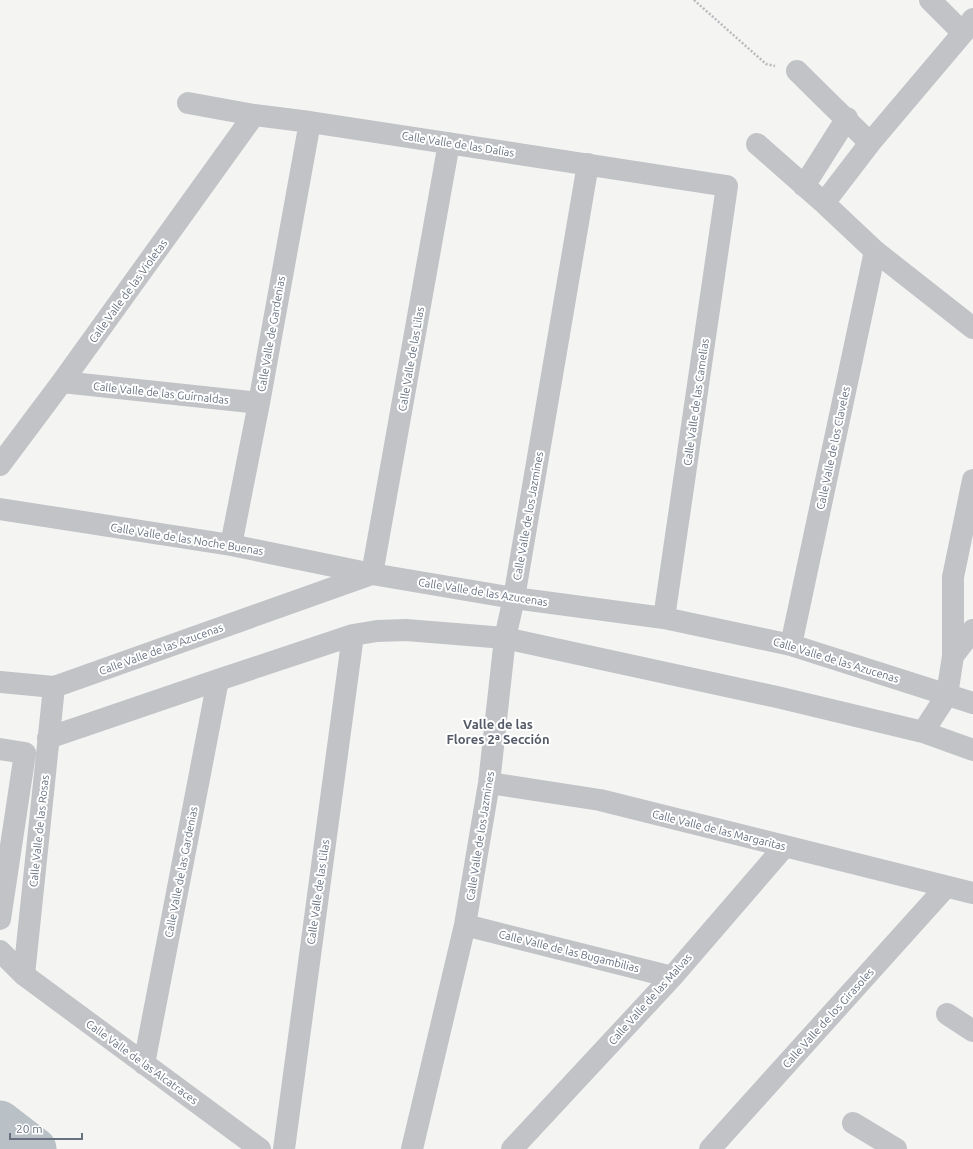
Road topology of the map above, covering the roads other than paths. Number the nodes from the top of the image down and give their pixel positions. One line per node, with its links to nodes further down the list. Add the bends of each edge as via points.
1 (930, 0): 2 (street)
2 (968, 26): 8 (street)
3 (797, 71): 6 (street)
4 (188, 103): 5 (street, Calle Valle de las Dalias)
5 (254, 115): 7 (street, Calle Valle de las Dalias); 17 (street, Calle Valle de las Violetas)
6 (847, 118): 8 (street); 13 (street)
7 (310, 122): 9 (street, Calle Valle de las Dalias); 18 (street, Calle Valle de Gardenias)
8 (870, 142): 14 (street)
9 (449, 143): 11 (street, Calle Valle de las Dalias); 23 (street, Calle Valle de las Lilas)
10 (757, 144): 13 (street)
11 (588, 164): 12 (street, Calle Valle de las Dalias); 24 (street, Calle Valle de los Jazmines)
12 (728, 186): 25 (street, Calle Valle de las Camelias)
13 (804, 186): 14 (street)
14 (824, 203): 15 (street)
15 (875, 251): 16 (street); 29 (street, Calle Valle de los Claveles)
16 (973, 328)
17 (62, 382): 18 (street, Calle Valle de las Guirnaldas); 19 (street, Calle Valle de las Violetas)
18 (259, 403): 22 (street, Calle Valle de Gardenias)
19 (0, 465)
20 (973, 480): 30 (street, via 953,577)
21 (0, 509): 22 (street, Calle Valle de las Noche Buenas)
22 (231, 545): 23 (street, Calle Valle de las Noche Buenas)
23 (372, 574): 24 (street, Calle Valle de las Azucenas); 33 (street, Calle Valle de las Azucenas)
24 (514, 598): 25 (street, Calle Valle de las Azucenas); 28 (street, Calle Valle de los Jazmines)
25 (664, 618): 29 (street, Calle Valle de las Azucenas)
26 (973, 630): 30 (street)
27 (353, 635): 28 (street, via 406,630); 31 (street); 54 (street, Calle Valle de las Lilas)
28 (505, 638): 36 (street); 40 (street, Calle Valle de los Jazmines)
29 (791, 644): 34 (street, Calle Valle de las Azucenas)
30 (953, 656): 34 (street)
31 (218, 680): 37 (street); 51 (street, Calle Valle de las Gardenias)
32 (0, 682): 33 (street, Calle Valle de las Azucenas)
33 (54, 687): 37 (street, Calle Valle de las Rosas)
34 (947, 694): 35 (street, Calle Valle de las Azucenas); 36 (street)
35 (973, 703)
36 (924, 732): 39 (street)
37 (48, 738): 47 (street, Calle Valle de las Rosas)
38 (0, 749): 44 (street, via 25,753)
39 (973, 750)
40 (489, 783): 41 (street, Calle Valle de las Margaritas, via 600,800); 45 (street, Calle Valle de los Jazmines)
41 (785, 846): 42 (street, Calle Valle de las Margaritas); 48 (street, Calle Valle de las Malvas)
42 (946, 887): 43 (street, Calle Valle de las Margaritas); 57 (street, Calle Valle de los Girasoles)
43 (973, 893)
44 (0, 919)
45 (465, 925): 48 (street, Calle Valle de las Bugambilias); 55 (street, Calle Valle de los Jazmines)
46 (0, 951): 47 (street, Calle Valle de las Alcatraces)
47 (24, 975): 51 (street, Calle Valle de las Alcatraces)
48 (672, 977): 56 (street, Calle Valle de las Malvas)
49 (947, 1014): 50 (street)
50 (973, 1031)
51 (144, 1064): 53 (street, Calle Valle de las Alcatraces)
52 (853, 1123): 58 (street)
53 (260, 1149)
54 (284, 1149)
55 (412, 1149)
56 (512, 1149)
57 (710, 1149)
58 (896, 1149)

